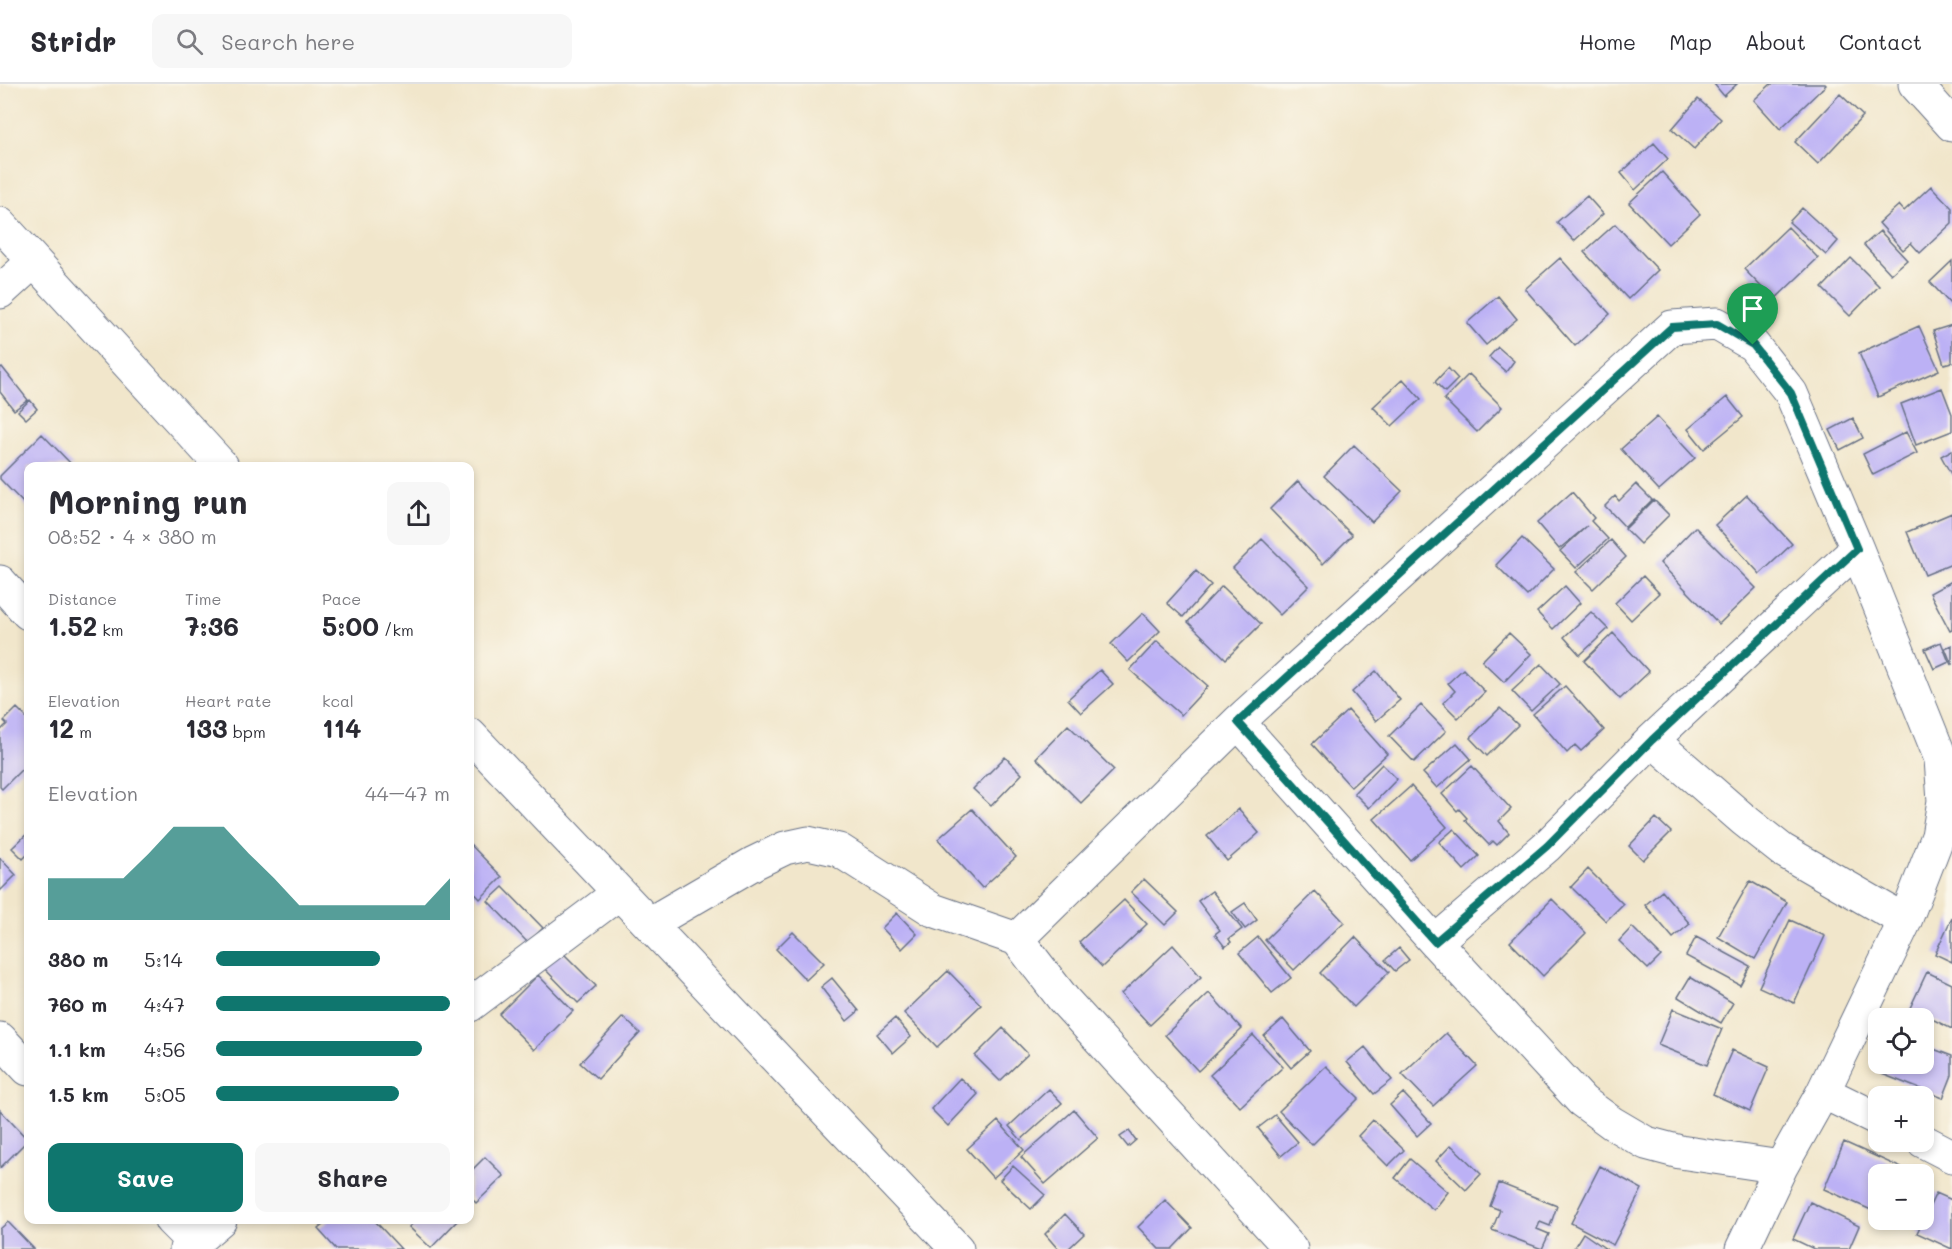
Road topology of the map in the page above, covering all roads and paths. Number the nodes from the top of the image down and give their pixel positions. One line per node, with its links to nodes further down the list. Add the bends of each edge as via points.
1 (1915, 84): 2 (street)
2 (1952, 125)
3 (0, 224): 4 (street)
4 (34, 261): 5 (street); 6 (street)
5 (0, 292)
6 (218, 462)
7 (1857, 549): 10 (street, via 1791,393 1753,345 1717,324 1672,327); 12 (street); 14 (street, via 1941,759 1944,801 1938,837)
8 (0, 582): 9 (street)
9 (24, 609)
10 (1238, 722): 16 (street); 17 (street)
11 (474, 739): 13 (street)
12 (1652, 740): 14 (street, via 1782,850); 17 (street, via 1547,846)
13 (619, 892): 15 (street); 18 (street)
14 (1905, 921): 21 (street)
15 (649, 924): 16 (street, via 754,863 808,843 839,850 933,910); 28 (street)
16 (1017, 939): 29 (street, via 1064,1000)
17 (1435, 942): 25 (street, via 1582,1101 1612,1123 1646,1143 1680,1152)
18 (474, 1002)
19 (0, 1038): 20 (street)
20 (24, 1065)
21 (1823, 1092): 22 (street); 25 (street)
22 (1868, 1114)
23 (1934, 1147): 24 (street)
24 (1952, 1156)
25 (1781, 1167): 30 (street)
26 (212, 1224): 27 (street)
27 (184, 1237)
28 (957, 1249)
29 (1291, 1249)
30 (1742, 1249)

